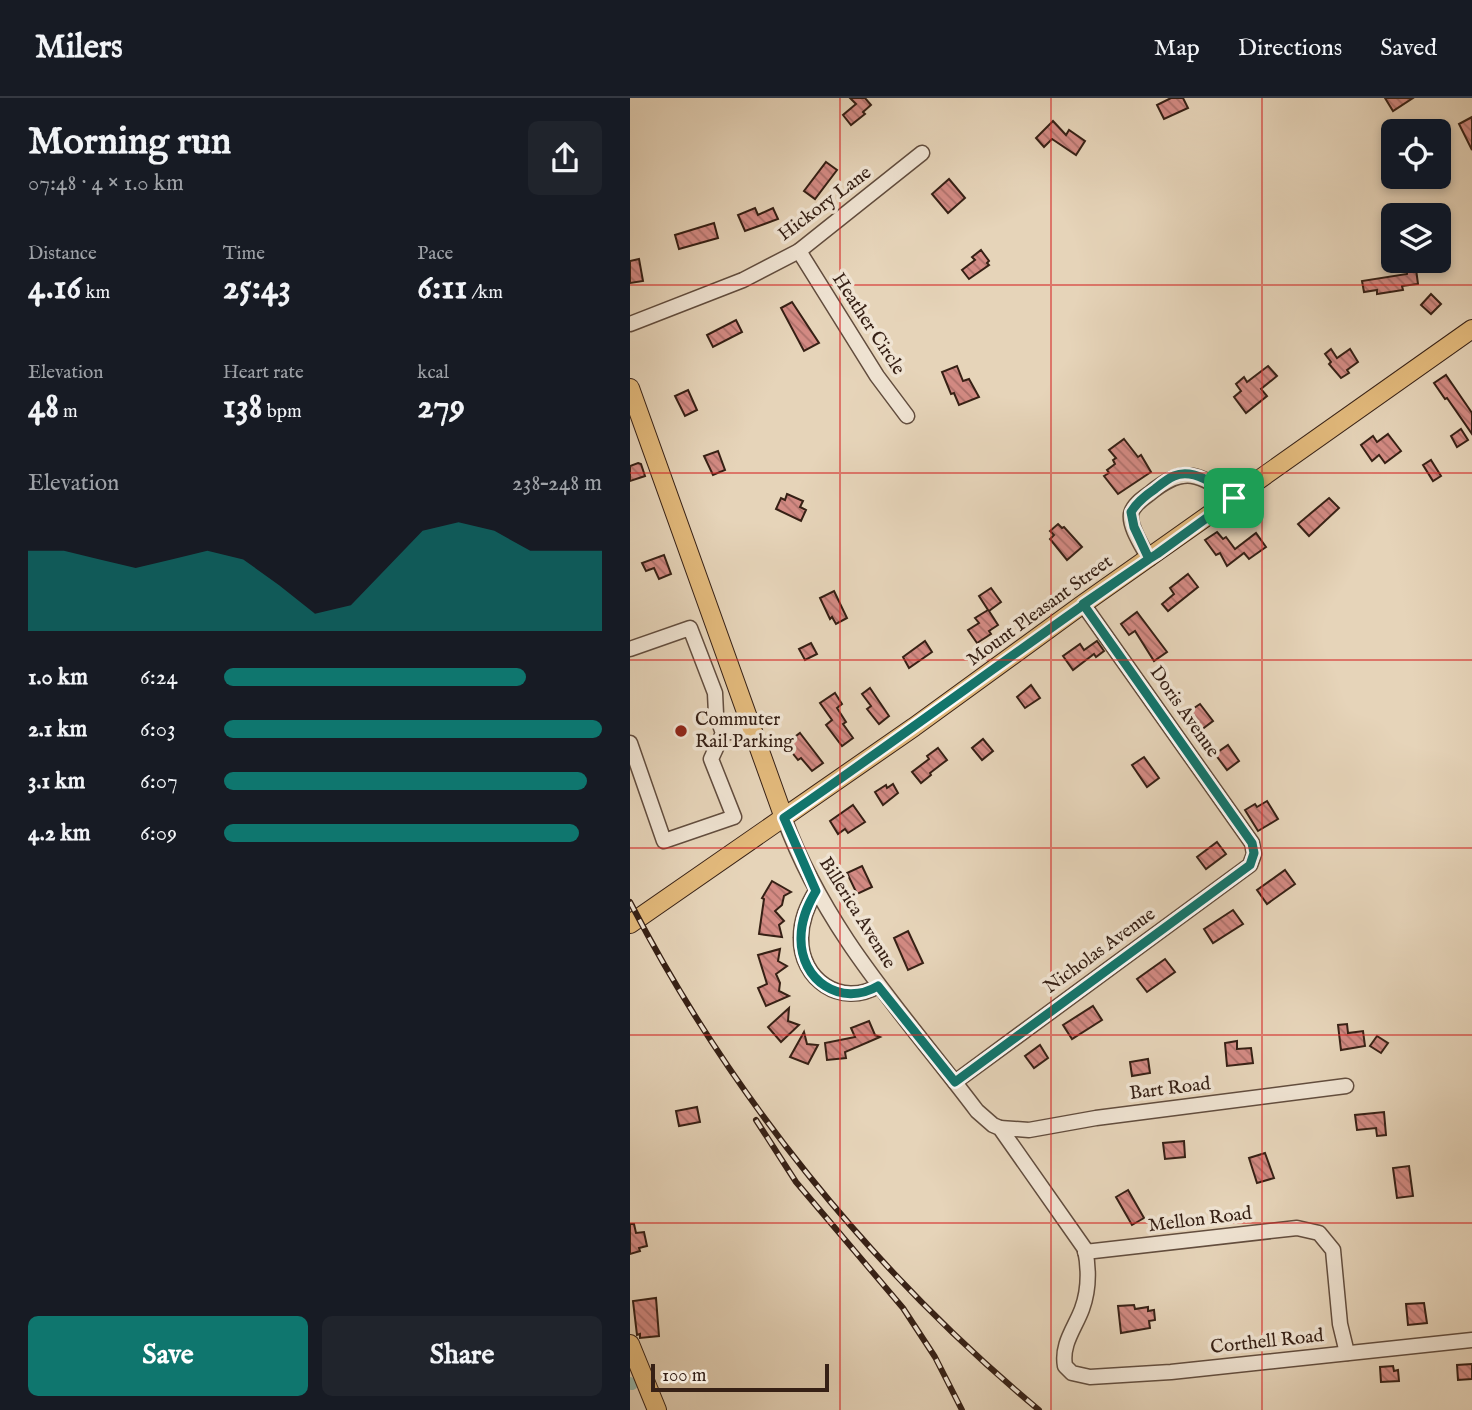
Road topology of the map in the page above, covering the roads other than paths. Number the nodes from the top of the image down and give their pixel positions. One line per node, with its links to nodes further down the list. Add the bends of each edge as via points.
1 (922, 153): 2 (street, Hickory Lane)
2 (799, 251): 3 (street, Hickory Lane, via 743,280); 6 (street, Heather Circle)
3 (630, 324)
4 (1472, 329): 7 (main road, Mount Pleasant Street)
5 (630, 388): 11 (main road, Billerica Avenue)
6 (907, 416)
7 (1234, 498): 8 (main road, Mount Pleasant Street); 8 (street, via 1191,475 1174,476 1153,490 1131,512)
8 (1149, 559): 9 (main road, Mount Pleasant Street)
9 (1083, 604): 16 (main road, Mount Pleasant Street); 17 (street, Doris Avenue)
10 (630, 649): 12 (street, via 690,628)
11 (737, 685): 12 (street); 13 (main road, Billerica Avenue)
12 (715, 693): 14 (street)
13 (753, 729): 14 (street); 16 (main road, Billerica Avenue)
14 (723, 733): 15 (street, via 711,759 734,817 664,842)
15 (630, 743)
16 (784, 818): 18 (street, Billerica Avenue); 19 (main road, Mount Pleasant Street)
17 (1252, 843): 21 (street, Nicholas Avenue, via 1250,865)
18 (816, 891): 20 (street, Billerica Avenue); 20 (street, via 805,911 801,940 807,966 827,988 848,995)
19 (630, 924)
20 (878, 986): 21 (street, Billerica Avenue)
21 (955, 1082): 23 (street, Billerica Avenue, via 977,1111)
22 (1346, 1086): 23 (street, Bart Road, via 1029,1130)
23 (1000, 1128): 24 (street, Billerica Avenue)
24 (1085, 1252): 27 (street, Mellon Road, via 1297,1228 1319,1233 1333,1250); 28 (street, Billerica Avenue, via 1086,1296 1066,1342 1063,1359)
25 (1472, 1340): 27 (street, Corthell Road)
26 (630, 1344): 29 (main road)
27 (1347, 1353): 28 (street, Corthell Road, via 1147,1374 1090,1377)
28 (1067, 1369)
29 (657, 1410)

